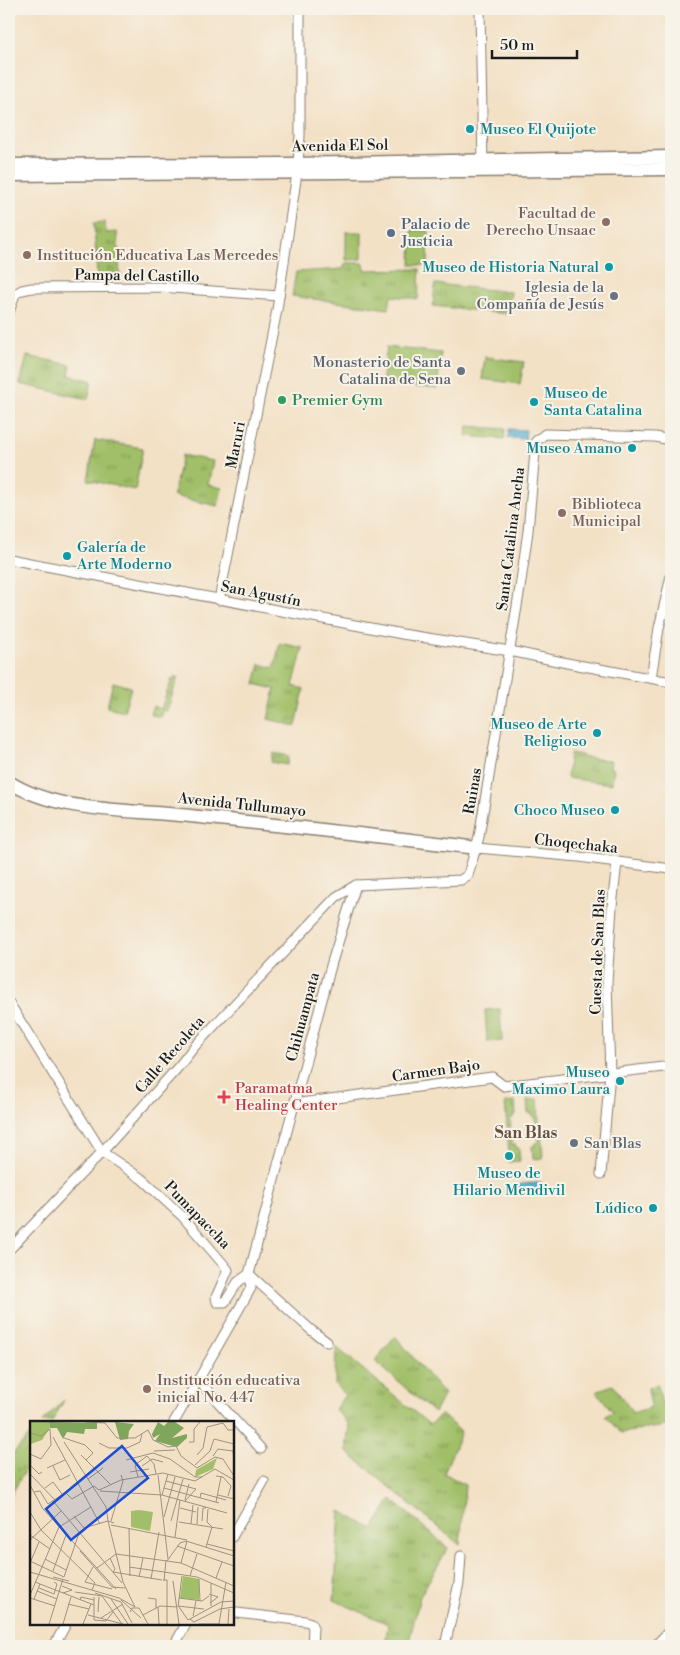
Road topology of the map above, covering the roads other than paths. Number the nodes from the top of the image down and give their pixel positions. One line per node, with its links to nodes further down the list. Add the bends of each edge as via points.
1 (300, 9): 6 (street, Maruri)
2 (480, 9): 5 (street)
3 (671, 157): 5 (street, Avenida El Sol)
4 (9, 165): 6 (street, Avenida El Sol)
5 (483, 166): 6 (street, Avenida El Sol); 7 (street, Avenida El Sol)
6 (298, 168): 8 (street, Avenida El Sol); 9 (street, Maruri)
7 (671, 168)
8 (9, 175)
9 (279, 296): 10 (street, Pampa del Castillo, via 160,287 32,288 15,294); 14 (street, Maruri)
10 (9, 312)
11 (671, 438): 15 (street, Santa Catalina Ancha, via 545,434 536,441 528,531)
12 (9, 559): 14 (street, San Agustín)
13 (671, 576): 16 (street)
14 (219, 600): 15 (street, San Agustín)
15 (510, 651): 16 (street, San Agustín); 19 (street, Ruinas)
16 (651, 678): 17 (street, San Agustín)
17 (671, 682)
18 (9, 782): 19 (street, Avenida Tullumayo, via 37,797 84,806)
19 (477, 848): 20 (street, Choqechaka); 22 (street, Ruinas, via 468,875 461,880)
20 (617, 862): 21 (street, Choqechaka); 25 (street, Cuesta de San Blas, via 607,984)
21 (671, 869)
22 (356, 885): 26 (street, Chihuampata); 27 (street, Calle Recoleta, via 336,896 322,909)
23 (9, 1003): 27 (street)
24 (671, 1066): 25 (street, Carmen Bajo)
25 (610, 1073): 26 (street, Carmen Bajo, via 504,1086 492,1077); 28 (street, Cuesta de San Blas)
26 (293, 1104): 30 (street, Chihuampata)
27 (102, 1152): 29 (street, Calle Recoleta); 30 (street, Pumapaccha, via 142,1179 183,1217 225,1266 228,1270 216,1297 217,1302 225,1302 238,1282)
28 (601, 1174)
29 (9, 1250)
30 (249, 1274): 31 (street); 32 (street, Chihuampata, via 251,1288)
31 (327, 1342)
32 (198, 1380): 33 (street, Chihuampata); 34 (street)
33 (175, 1421)
34 (261, 1449)
35 (264, 1480): 36 (street)
36 (234, 1533)
37 (461, 1556): 45 (street, via 459,1583)
38 (234, 1612): 44 (street, via 311,1623)
39 (65, 1625): 42 (street)
40 (185, 1625): 43 (street)
41 (671, 1629): 46 (street)
42 (54, 1646)
43 (174, 1646)
44 (312, 1646)
45 (445, 1646)
46 (655, 1646)

